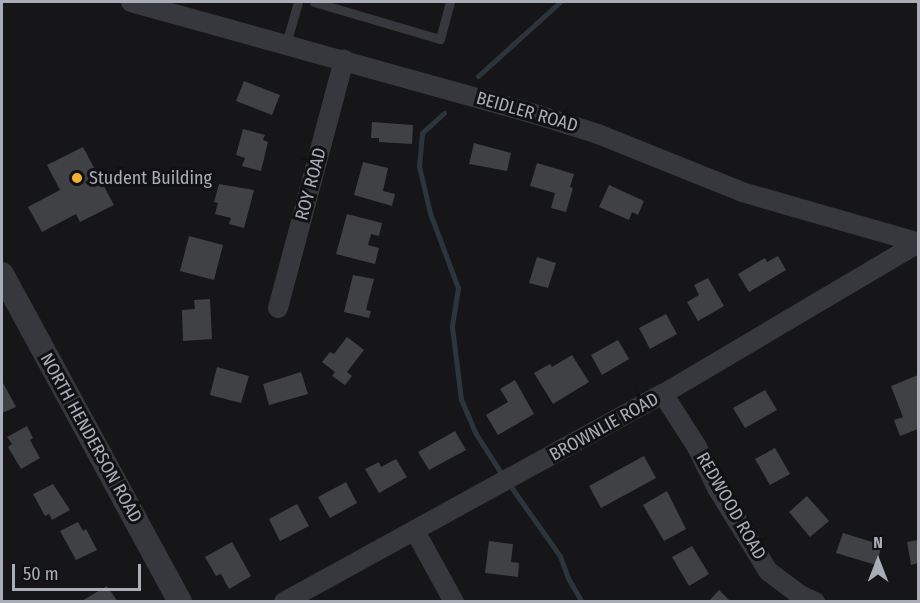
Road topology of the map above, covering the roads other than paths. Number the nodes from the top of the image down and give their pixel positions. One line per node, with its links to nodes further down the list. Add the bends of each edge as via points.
1 (131, 2): 5 (street, BEIDLER ROAD)
2 (298, 2): 5 (lane)
3 (314, 2): 4 (lane, via 440,39)
4 (450, 2)
5 (286, 44): 6 (street, BEIDLER ROAD)
6 (344, 60): 7 (street, BEIDLER ROAD, via 598,134 742,192); 9 (street, ROY ROAD)
7 (918, 239): 10 (street, BROWNLIE ROAD, via 867,275)
8 (2, 274): 12 (street, NORTH HENDERSON ROAD)
9 (278, 308)
10 (663, 394): 11 (street, BROWNLIE ROAD); 15 (street, REDWOOD ROAD, via 768,571)
11 (415, 531): 13 (street, BROWNLIE ROAD); 14 (street)
12 (180, 602)
13 (284, 602)
14 (454, 602)
15 (815, 602)

